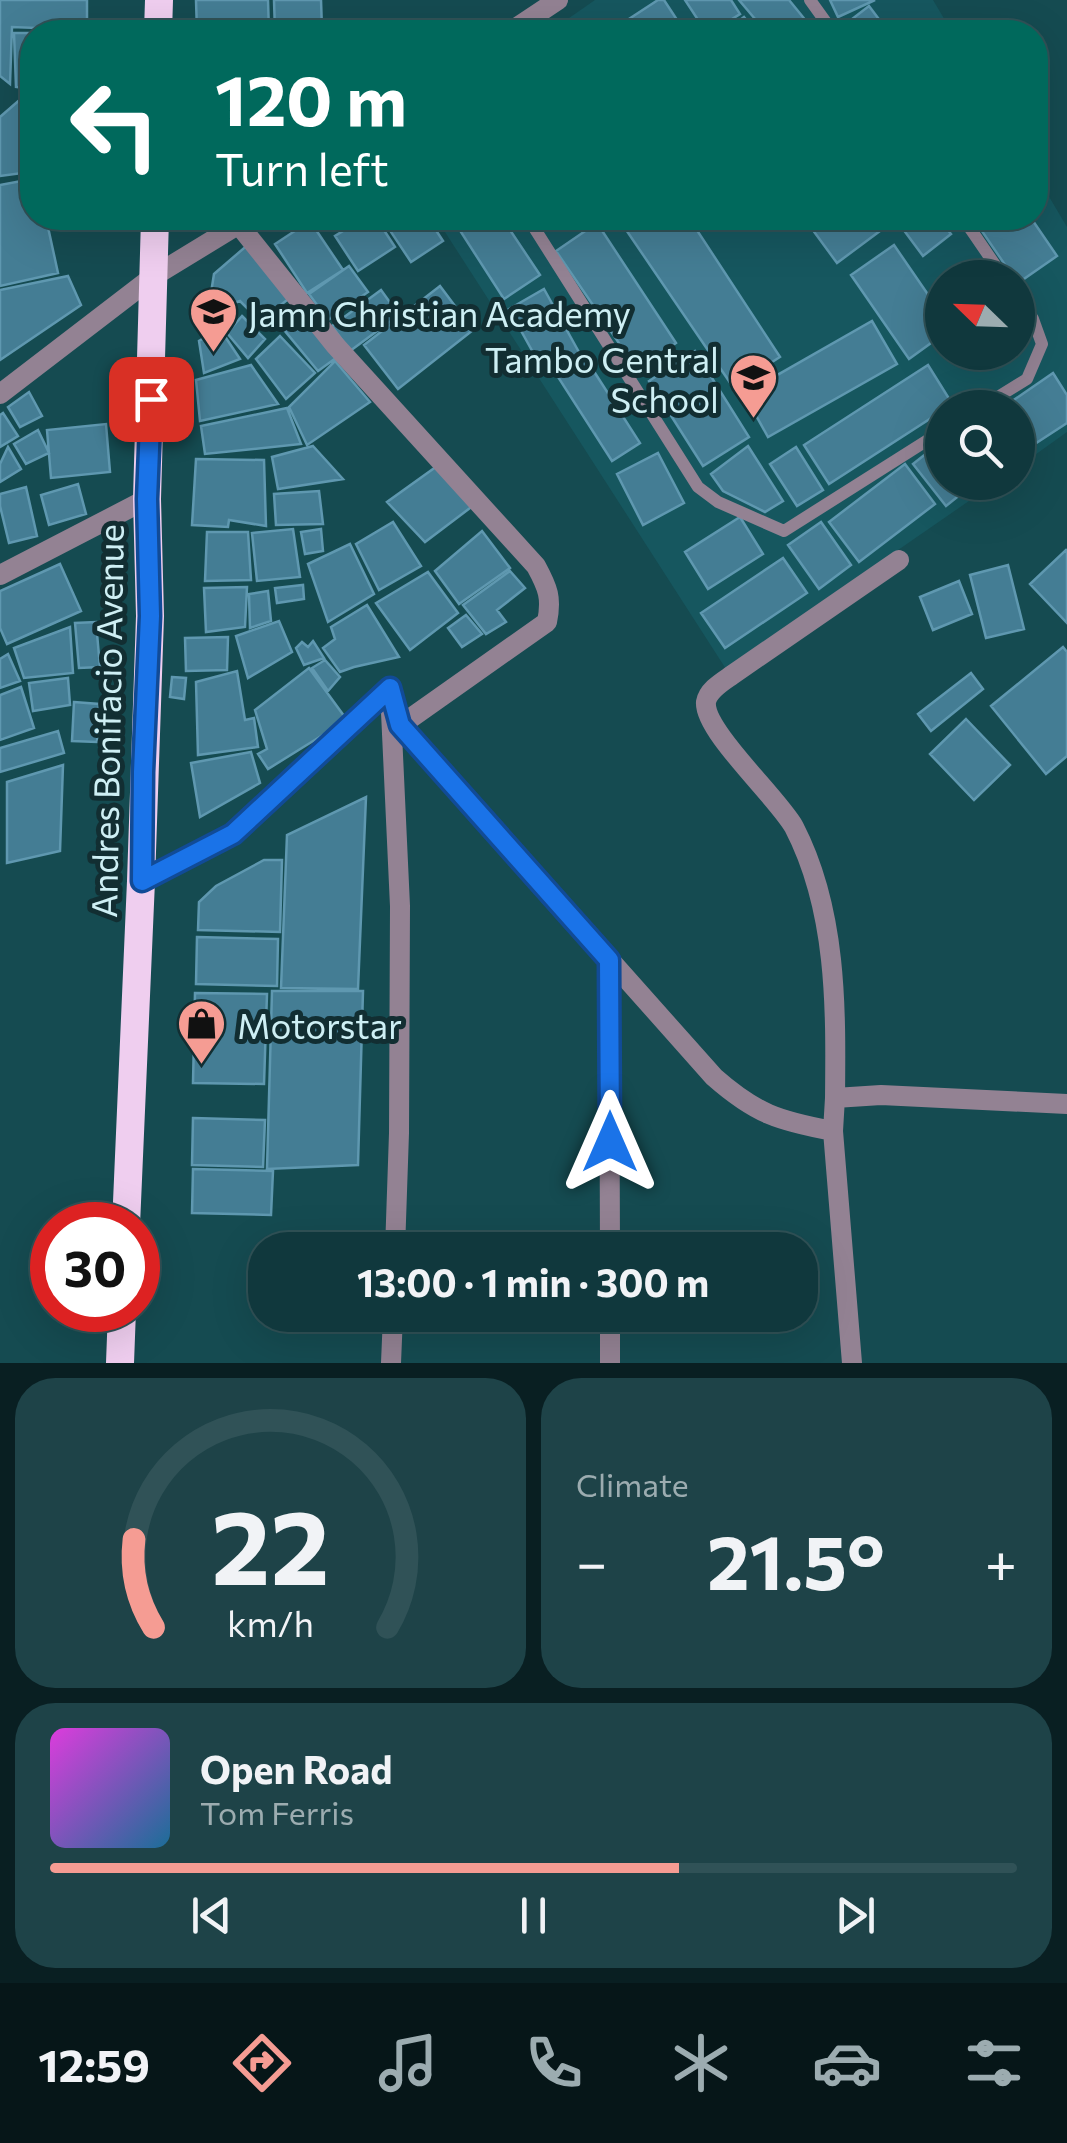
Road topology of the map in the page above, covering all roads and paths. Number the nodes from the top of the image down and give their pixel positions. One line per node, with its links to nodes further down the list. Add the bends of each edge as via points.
1 (558, 0): 2 (street)
2 (528, 20)
3 (155, 230): 9 (highway, Andres Bonifacio Avenue)
4 (229, 230): 9 (street)
5 (251, 230): 20 (street, via 336,345 547,586 547,622)
6 (540, 230): 15 (lane, via 698,486 718,502 784,531)
7 (972, 230): 8 (lane)
8 (992, 260)
9 (154, 276): 14 (street); 16 (highway, Andres Bonifacio Avenue)
10 (1035, 325): 11 (lane, via 1042,344)
11 (1035, 360)
12 (1031, 370): 13 (lane)
13 (1009, 390)
14 (0, 394)
15 (925, 442)
16 (147, 499): 18 (street); 21 (highway, Andres Bonifacio Avenue)
17 (899, 560): 23 (street, via 706,700 717,732 791,822 811,862 834,976)
18 (0, 576)
19 (390, 688): 20 (street); 21 (street, via 233,834); 27 (street, via 400,906)
20 (400, 725): 22 (street)
21 (142, 881): 26 (highway, Andres Bonifacio Avenue)
22 (609, 960): 25 (street, via 741,1100 790,1123); 28 (street)
23 (835, 1098): 24 (street, via 880,1094); 25 (street)
24 (1067, 1104)
25 (833, 1131): 35 (street)
26 (127, 1202)
27 (396, 1232)
28 (610, 1232)
29 (121, 1332): 32 (highway)
30 (392, 1332): 33 (street)
31 (610, 1332): 34 (street)
32 (120, 1363)
33 (391, 1363)
34 (610, 1363)
35 (852, 1363)

